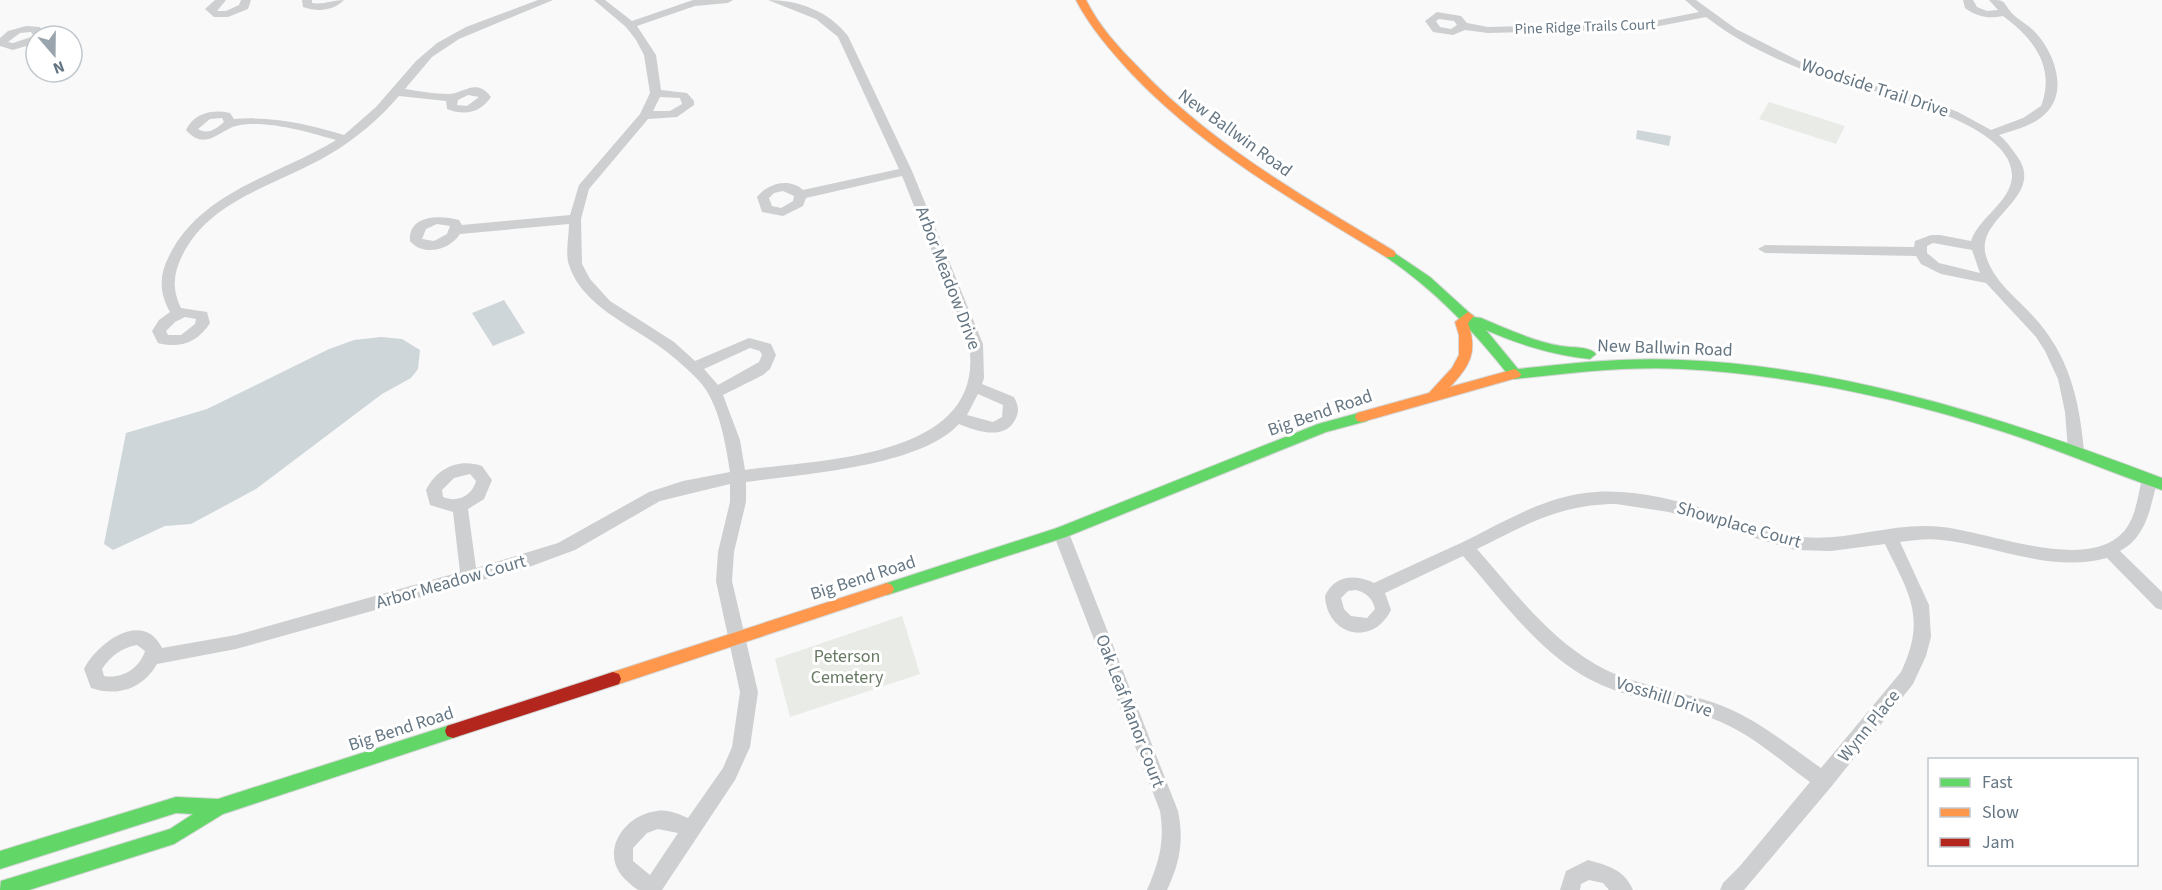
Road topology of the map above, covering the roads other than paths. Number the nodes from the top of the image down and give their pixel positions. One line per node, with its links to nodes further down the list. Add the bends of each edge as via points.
1 (221, 0): 2 (street, via 210,9 214,14 234,12)
2 (250, 0)
3 (307, 0): 4 (street, via 307,5 315,8)
4 (339, 0)
5 (548, 0): 20 (street, via 444,43 427,55)
6 (599, 0): 15 (street)
7 (728, 0): 15 (street, via 694,3)
8 (772, 0): 27 (street, Arbor Meadow Drive, via 807,10 838,31)
9 (1081, 0): 36 (main road, New Ballwin Road, via 1087,15 1143,85 1175,115 1255,173 1401,261 1440,289)
10 (1690, 0): 14 (street, Woodside Trail Drive)
11 (1968, 0): 13 (street, via 1969,6 1978,12)
12 (1994, 0): 13 (street, via 2003,6)
13 (2004, 12): 25 (street, via 2034,36 2049,60 2052,79 2047,107)
14 (1707, 15): 16 (street, Pine Ridge Trails Court, via 1644,26 1488,30); 25 (street, Woodside Trail Drive, via 1783,58 1943,109)
15 (630, 25): 21 (street, via 650,55)
16 (1463, 26)
17 (24, 30): 18 (street)
18 (1, 40): 19 (street, via 13,47)
19 (24, 43)
20 (396, 92): 22 (street); 26 (street)
21 (656, 93): 23 (street); 23 (street, via 683,95 688,105 673,115)
22 (452, 98)
23 (645, 115): 29 (street, via 583,188)
24 (230, 123): 26 (street, via 287,123)
25 (1991, 134): 31 (street, Woodside Trail Drive, via 2007,149 2019,174 2004,207 1979,237)
26 (346, 139): 35 (street, via 307,163 225,202 193,230 179,246 168,275 170,303)
27 (906, 171): 28 (street); 40 (street, Arbor Meadow Drive, via 976,344)
28 (800, 195)
29 (575, 219): 30 (street); 38 (street, via 575,264 585,282 604,304 650,332)
30 (456, 230)
31 (1977, 247): 33 (street, via 1931,238 1920,244); 34 (street)
32 (1765, 249): 33 (street)
33 (1920, 252): 34 (street, via 1938,268)
34 (1990, 279): 44 (street, via 2031,322 2060,362 2073,404)
35 (178, 314)
36 (1468, 316): 37 (main road, via 1529,344 1568,353 1587,352); 39 (main road, New Ballwin Road); 42 (main road, via 1461,322 1470,345 1466,358 1460,370)
37 (1603, 363): 39 (main road, New Ballwin Road); 44 (main road, New Ballwin Road, via 1679,363 1796,376 1934,406)
38 (694, 368): 41 (street); 41 (street, via 749,343 766,348 769,355 765,365)
39 (1515, 374): 42 (main road, Big Bend Road)
40 (975, 387): 43 (street, Arbor Meadow Drive); 43 (street, via 1009,401 1010,418 987,428)
41 (715, 393): 45 (street, via 733,441)
42 (1433, 397): 48 (main road, Big Bend Road, via 1323,428)
43 (958, 417): 45 (street, Arbor Meadow Drive, via 924,441 883,456)
44 (2076, 450): 46 (main road, New Ballwin Road)
45 (738, 477): 52 (street, Arbor Meadow Court, via 666,492 549,554); 55 (street, via 738,502 726,552 724,581)
46 (2156, 482): 51 (street, via 2139,520)
47 (460, 505): 52 (street)
48 (1061, 533): 55 (main road, Big Bend Road); 63 (street, Oak Leaf Manor Court, via 1169,812 1174,836 1170,864)
49 (1890, 535): 50 (street, Showplace Court, via 1809,545 1770,537 1659,502 1595,498 1543,509); 51 (street, Showplace Court, via 1939,533 2044,555); 57 (street, Wynn Place, via 1924,615 1922,648 1907,678)
50 (1466, 548): 53 (street, Showplace Court); 57 (street, Vosshill Drive, via 1551,642 1589,669 1635,691 1729,717)
51 (2110, 551): 54 (street)
52 (469, 578): 56 (street, Arbor Meadow Court, via 236,642)
53 (1372, 591)
54 (2162, 603)
55 (735, 638): 58 (main road, Big Bend Road); 59 (street, via 749,692 741,747 729,774)
56 (153, 657)
57 (1824, 781): 66 (street, Wynn Place)
58 (218, 807): 60 (main road, Big Bend Road, via 176,805); 62 (main road, Big Bend Road, via 174,836)
59 (690, 829): 61 (street); 61 (street, via 659,820 636,828 626,840 622,850 625,867)
60 (0, 860)
61 (651, 889)
62 (1, 890)
63 (1157, 890)
64 (1569, 890): 65 (street, via 1573,878 1588,870 1608,875)
65 (1623, 890)
66 (1730, 890)

